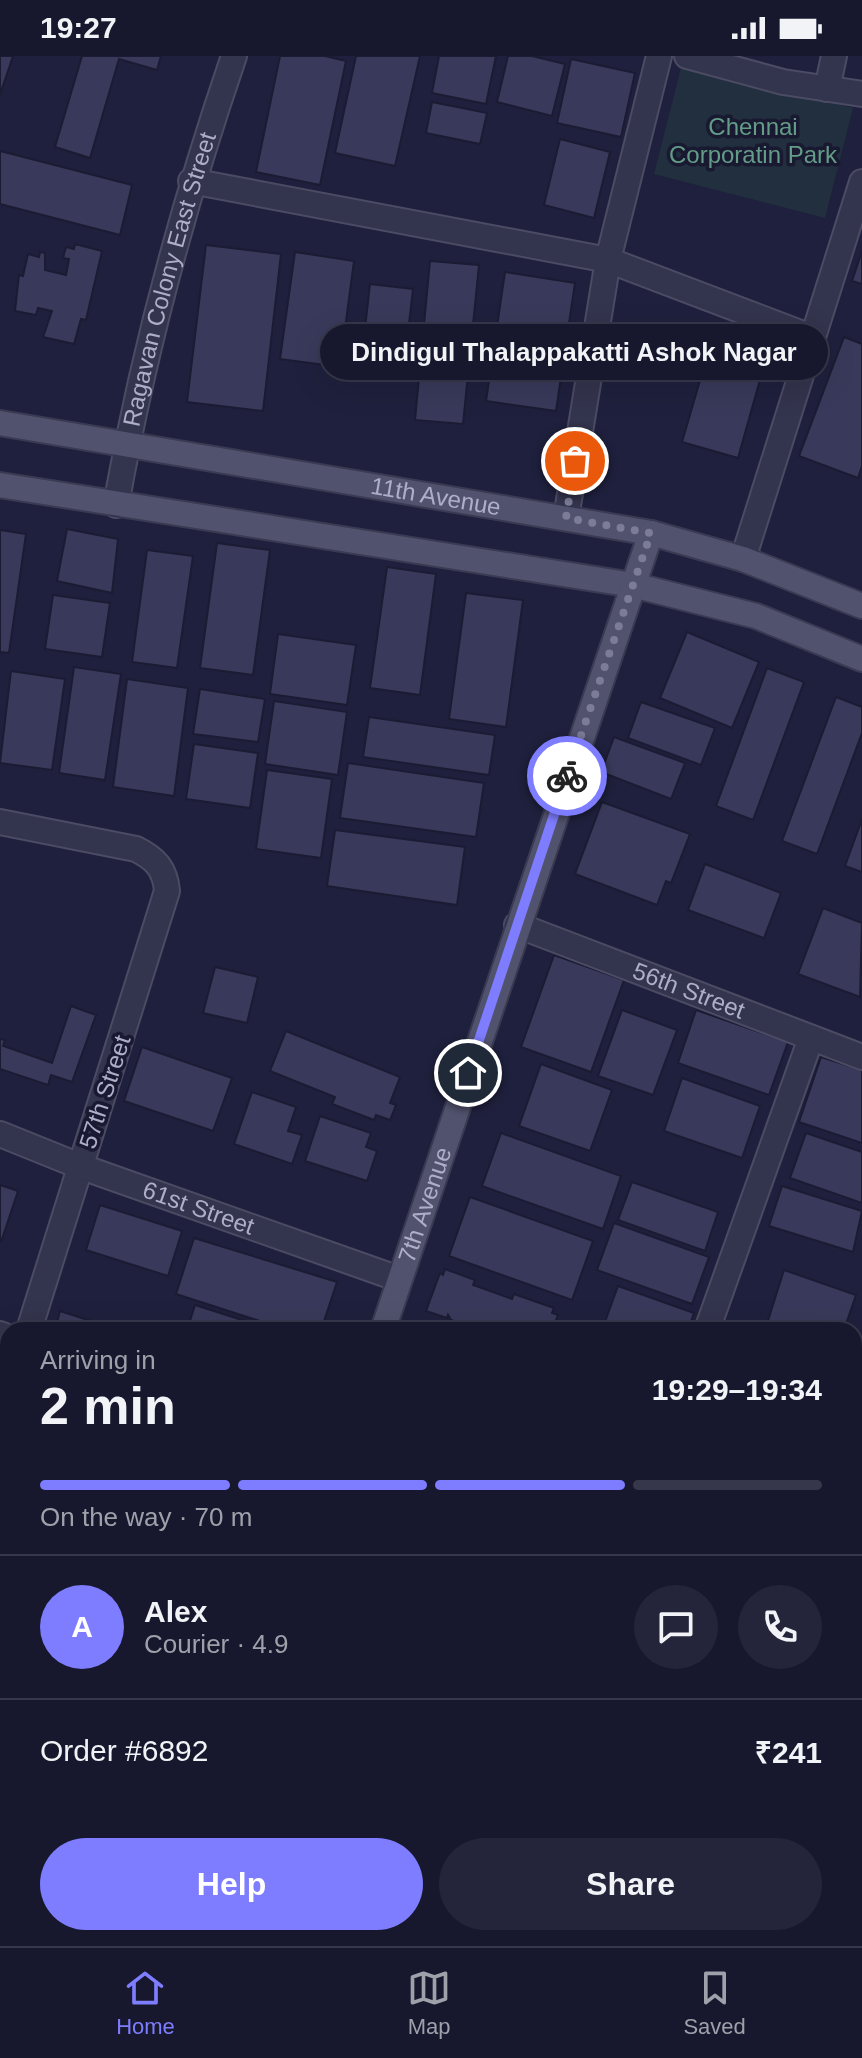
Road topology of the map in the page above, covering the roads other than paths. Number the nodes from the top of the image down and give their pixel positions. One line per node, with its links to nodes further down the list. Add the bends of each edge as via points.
1 (234, 56): 7 (street, Ragavan Colony East Street)
2 (659, 56): 9 (street)
3 (687, 56): 5 (street)
4 (834, 56): 5 (street)
5 (827, 89): 6 (street)
6 (862, 94)
7 (191, 181): 9 (street); 12 (street, Ragavan Colony East Street)
8 (862, 182): 10 (street)
9 (608, 260): 10 (street); 15 (street)
10 (811, 337): 17 (street)
11 (0, 423): 12 (main road, 11th Avenue)
12 (127, 443): 14 (street, Ragavan Colony East Street); 15 (main road, 11th Avenue)
13 (0, 485): 14 (main road)
14 (116, 505): 18 (main road)
15 (566, 518): 16 (main road, 11th Avenue)
16 (651, 533): 17 (main road, 11th Avenue); 18 (main road, 7th Avenue)
17 (743, 559): 19 (main road, 11th Avenue)
18 (633, 585): 20 (main road, via 756,616); 22 (main road, 7th Avenue)
19 (862, 606)
20 (862, 659)
21 (0, 822): 26 (street, 57th Street, via 136,849 165,874 164,907)
22 (517, 925): 23 (street, 56th Street); 27 (main road, 7th Avenue)
23 (811, 1038): 24 (street, 56th Street); 30 (street)
24 (862, 1057)
25 (0, 1134): 26 (street, 61st Street)
26 (82, 1167): 27 (street, 61st Street); 28 (street, 57th Street)
27 (399, 1279): 29 (main road, 7th Avenue)
28 (32, 1322)
29 (386, 1322)
30 (710, 1322)

